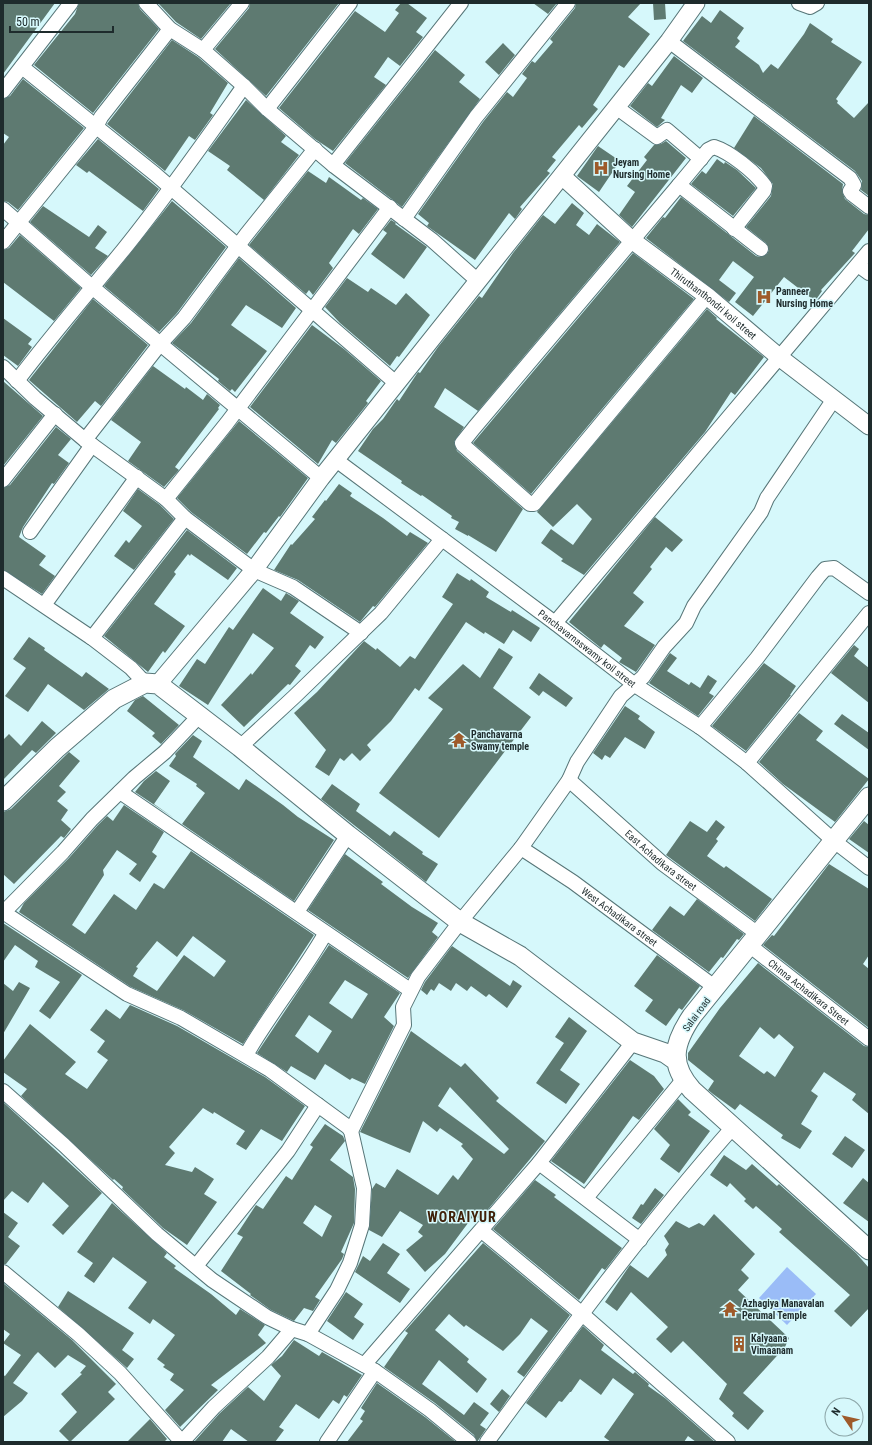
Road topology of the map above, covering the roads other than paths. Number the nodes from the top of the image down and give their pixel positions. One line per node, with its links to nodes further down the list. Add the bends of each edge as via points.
1 (71, 3): 13 (street)
2 (146, 3): 10 (street)
3 (242, 3): 12 (street)
4 (350, 3): 17 (street)
5 (461, 3): 21 (street)
6 (568, 3): 28 (street, via 476,117)
7 (696, 3): 11 (street)
8 (799, 3): 9 (street, via 810,7)
9 (818, 3)
10 (170, 29): 12 (street); 18 (street, via 101,117)
11 (669, 40): 16 (street); 26 (street, via 850,178 854,184 850,190 852,194)
12 (203, 50): 14 (street)
13 (22, 67): 15 (street); 18 (street)
14 (244, 86): 17 (street); 24 (street)
15 (3, 91)
16 (616, 107): 20 (street, via 657,137 667,130); 22 (street)
17 (267, 109): 19 (street)
18 (96, 127): 24 (street); 29 (street)
19 (315, 149): 21 (street); 33 (street)
20 (701, 159): 23 (street); 30 (street, via 714,147 723,150 759,178 765,186 764,191)
21 (333, 165): 25 (street)
22 (562, 176): 31 (street, Thiruthanthondri koil street); 37 (street)
23 (680, 185): 30 (street); 31 (street)
24 (170, 189): 33 (street); 38 (street)
25 (390, 207): 28 (street); 40 (street)
26 (869, 207)
27 (3, 209): 29 (street)
28 (404, 219): 37 (street)
29 (19, 223): 32 (street); 38 (street)
30 (734, 229): 34 (street)
31 (633, 241): 39 (street, Thiruthanthondri koil street); 39 (street, via 462,443 530,504 534,504)
32 (3, 242)
33 (238, 246): 40 (street); 41 (street, via 184,318)
34 (761, 249)
35 (869, 251): 36 (street)
36 (863, 269): 42 (street)
37 (478, 281): 45 (street)
38 (92, 287): 41 (street); 44 (street)
39 (707, 296): 42 (street, Thiruthanthondri koil street)
40 (311, 310): 45 (street); 47 (street)
41 (160, 344): 47 (street); 50 (street)
42 (779, 357): 46 (street, Thiruthanthondri koil street); 64 (street)
43 (4, 369): 44 (street)
44 (17, 381): 48 (street)
45 (396, 383): 51 (street)
46 (834, 400): 49 (street, Thiruthanthondri koil street); 68 (street, via 767,498 761,512 694,606 686,623)
47 (237, 408): 53 (street); 55 (street)
48 (55, 414): 50 (street); 54 (street)
49 (869, 426)
50 (88, 442): 52 (street); 57 (street)
51 (336, 460): 53 (street); 58 (street, Panchavarnaswamy koil street)
52 (137, 477): 55 (street); 62 (street)
53 (321, 478): 59 (street)
54 (3, 480)
55 (166, 499): 56 (street)
56 (185, 518): 59 (street); 66 (street)
57 (30, 532)
58 (442, 539): 64 (street, Panchavarnaswamy koil street); 65 (street, via 381,613)
59 (254, 570): 65 (street, via 293,587); 67 (street)
60 (3, 578): 62 (street)
61 (869, 593): 70 (street, via 834,568 825,569 758,658)
62 (44, 605): 66 (street)
63 (869, 614): 72 (street)
64 (555, 623): 68 (street, Panchavarnaswamy koil street)
65 (361, 633): 71 (street)
66 (92, 638): 67 (street)
67 (151, 683): 69 (main road); 76 (main road, via 114,699)
68 (634, 685): 70 (street, Panchavarnaswamy koil street); 73 (street, via 621,696)
69 (200, 715): 71 (main road); 74 (street, via 165,752)
70 (700, 727): 72 (street, Panchavarnaswamy koil street)
71 (240, 747): 77 (main road)
72 (747, 763): 78 (street, Panchavarnaswamy koil street)
73 (569, 780): 79 (street); 85 (street, East Achadikara street)
74 (120, 792): 81 (street); 82 (street)
75 (869, 797): 78 (main road, Salai road)
76 (3, 801)
77 (348, 835): 82 (street); 83 (main road)
78 (834, 841): 80 (street, Panchavarnaswamy koil street); 85 (main road, Salai road)
79 (521, 848): 83 (street); 86 (street, West Achadikara street, via 573,882)
80 (869, 868)
81 (3, 912): 90 (street, via 127,994 181,1018)
82 (297, 912): 84 (street)
83 (460, 922): 87 (street); 89 (main road, via 520,956)
84 (326, 934): 87 (street); 90 (street, via 262,1027)
85 (753, 940): 86 (main road, Salai road); 88 (street, Chinna Achadikara Street)
86 (716, 988): 91 (main road, Salai road, via 685,1027)
87 (410, 990): 96 (street, via 403,1007 404,1025)
88 (869, 1039)
89 (633, 1042): 91 (main road, via 665,1053); 97 (street)
90 (246, 1056): 94 (street)
91 (676, 1060): 92 (main road, Salai road)
92 (683, 1080): 95 (main road, Salai road); 98 (street)
93 (3, 1091): 102 (street, via 70,1150 157,1234)
94 (318, 1105): 96 (street); 102 (street, via 288,1151)
95 (734, 1126): 100 (street, via 694,1171); 101 (main road, Salai road)
96 (351, 1131): 106 (street, via 364,1188 362,1225 350,1263)
97 (539, 1163): 98 (street); 99 (street)
98 (586, 1198): 100 (street)
99 (482, 1232): 104 (street); 107 (street)
100 (640, 1240): 104 (street)
101 (869, 1250)
102 (196, 1266): 105 (street, via 212,1280 267,1317)
103 (3, 1272): 108 (street, via 120,1373)
104 (581, 1313): 111 (street); 112 (street)
105 (292, 1329): 106 (street); 108 (street)
106 (308, 1334): 107 (street)
107 (370, 1368): 109 (street); 110 (street, via 430,1410)
108 (182, 1442)
109 (327, 1442)
110 (469, 1442)
111 (487, 1442)
112 (728, 1442)

